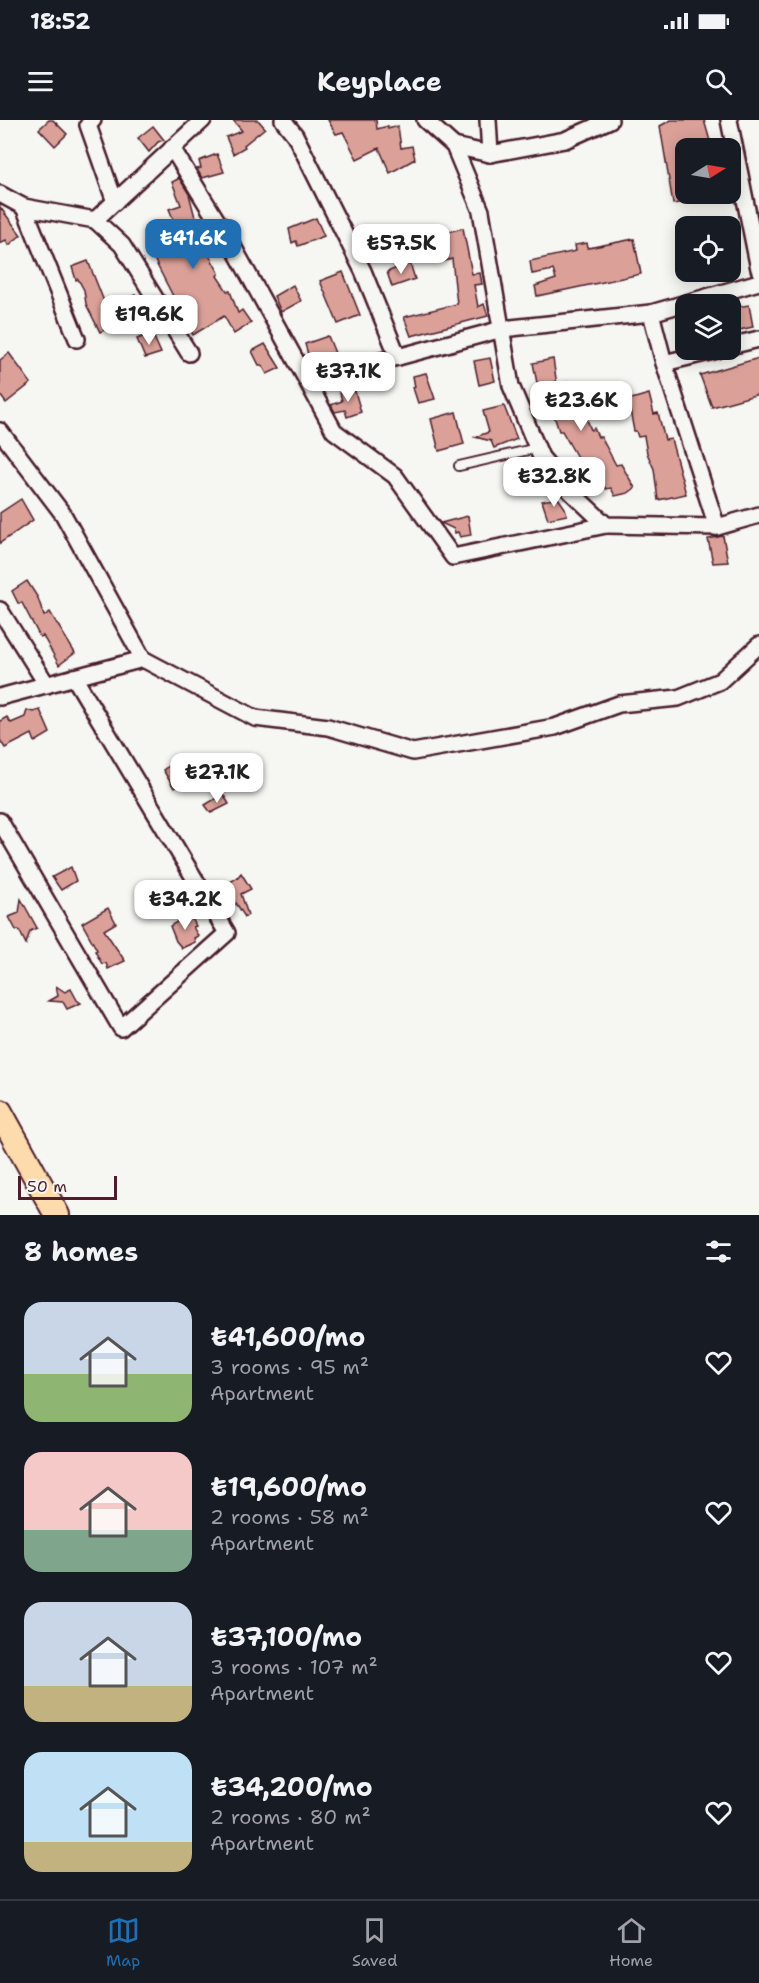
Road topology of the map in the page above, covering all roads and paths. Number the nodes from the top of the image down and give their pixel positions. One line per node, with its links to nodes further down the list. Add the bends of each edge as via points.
1 (93, 120): 12 (street, via 88,125)
2 (202, 120): 9 (street)
3 (283, 120): 23 (street, via 295,135 363,270)
4 (425, 120): 8 (street)
5 (488, 120): 10 (street)
6 (610, 120): 10 (street, via 565,140)
7 (729, 120): 15 (street)
8 (454, 146): 10 (street); 18 (street, via 481,211)
9 (172, 148): 12 (street); 26 (street, via 235,250)
10 (490, 154)
11 (0, 194): 13 (street)
12 (115, 202): 14 (street)
13 (24, 207): 14 (street); 19 (street)
14 (95, 220): 22 (street, via 122,245)
15 (759, 269)
16 (759, 282): 17 (street)
17 (651, 313): 18 (street); 25 (street)
18 (502, 328): 23 (street); 28 (street, via 511,386)
19 (76, 339)
20 (759, 339): 21 (street)
21 (741, 343)
22 (189, 353)
23 (398, 357): 26 (street)
24 (676, 360): 25 (street)
25 (664, 363): 32 (street)
26 (306, 379): 31 (street, via 334,431 395,476 453,557)
27 (0, 431): 35 (street, via 63,514)
28 (537, 448): 29 (lane); 31 (street, via 569,490)
29 (459, 466)
30 (759, 515): 32 (street)
31 (606, 525): 32 (street)
32 (717, 527)
33 (0, 610): 37 (street)
34 (759, 645): 35 (street, via 720,681 678,698 619,704 555,727 412,752 327,727 255,718)
35 (143, 659): 36 (street)
36 (74, 677): 37 (street); 39 (street, via 227,933 121,1028)
37 (47, 685): 38 (street)
38 (0, 697)
39 (0, 821)
40 (0, 1112): 41 (main road)
41 (57, 1215)

